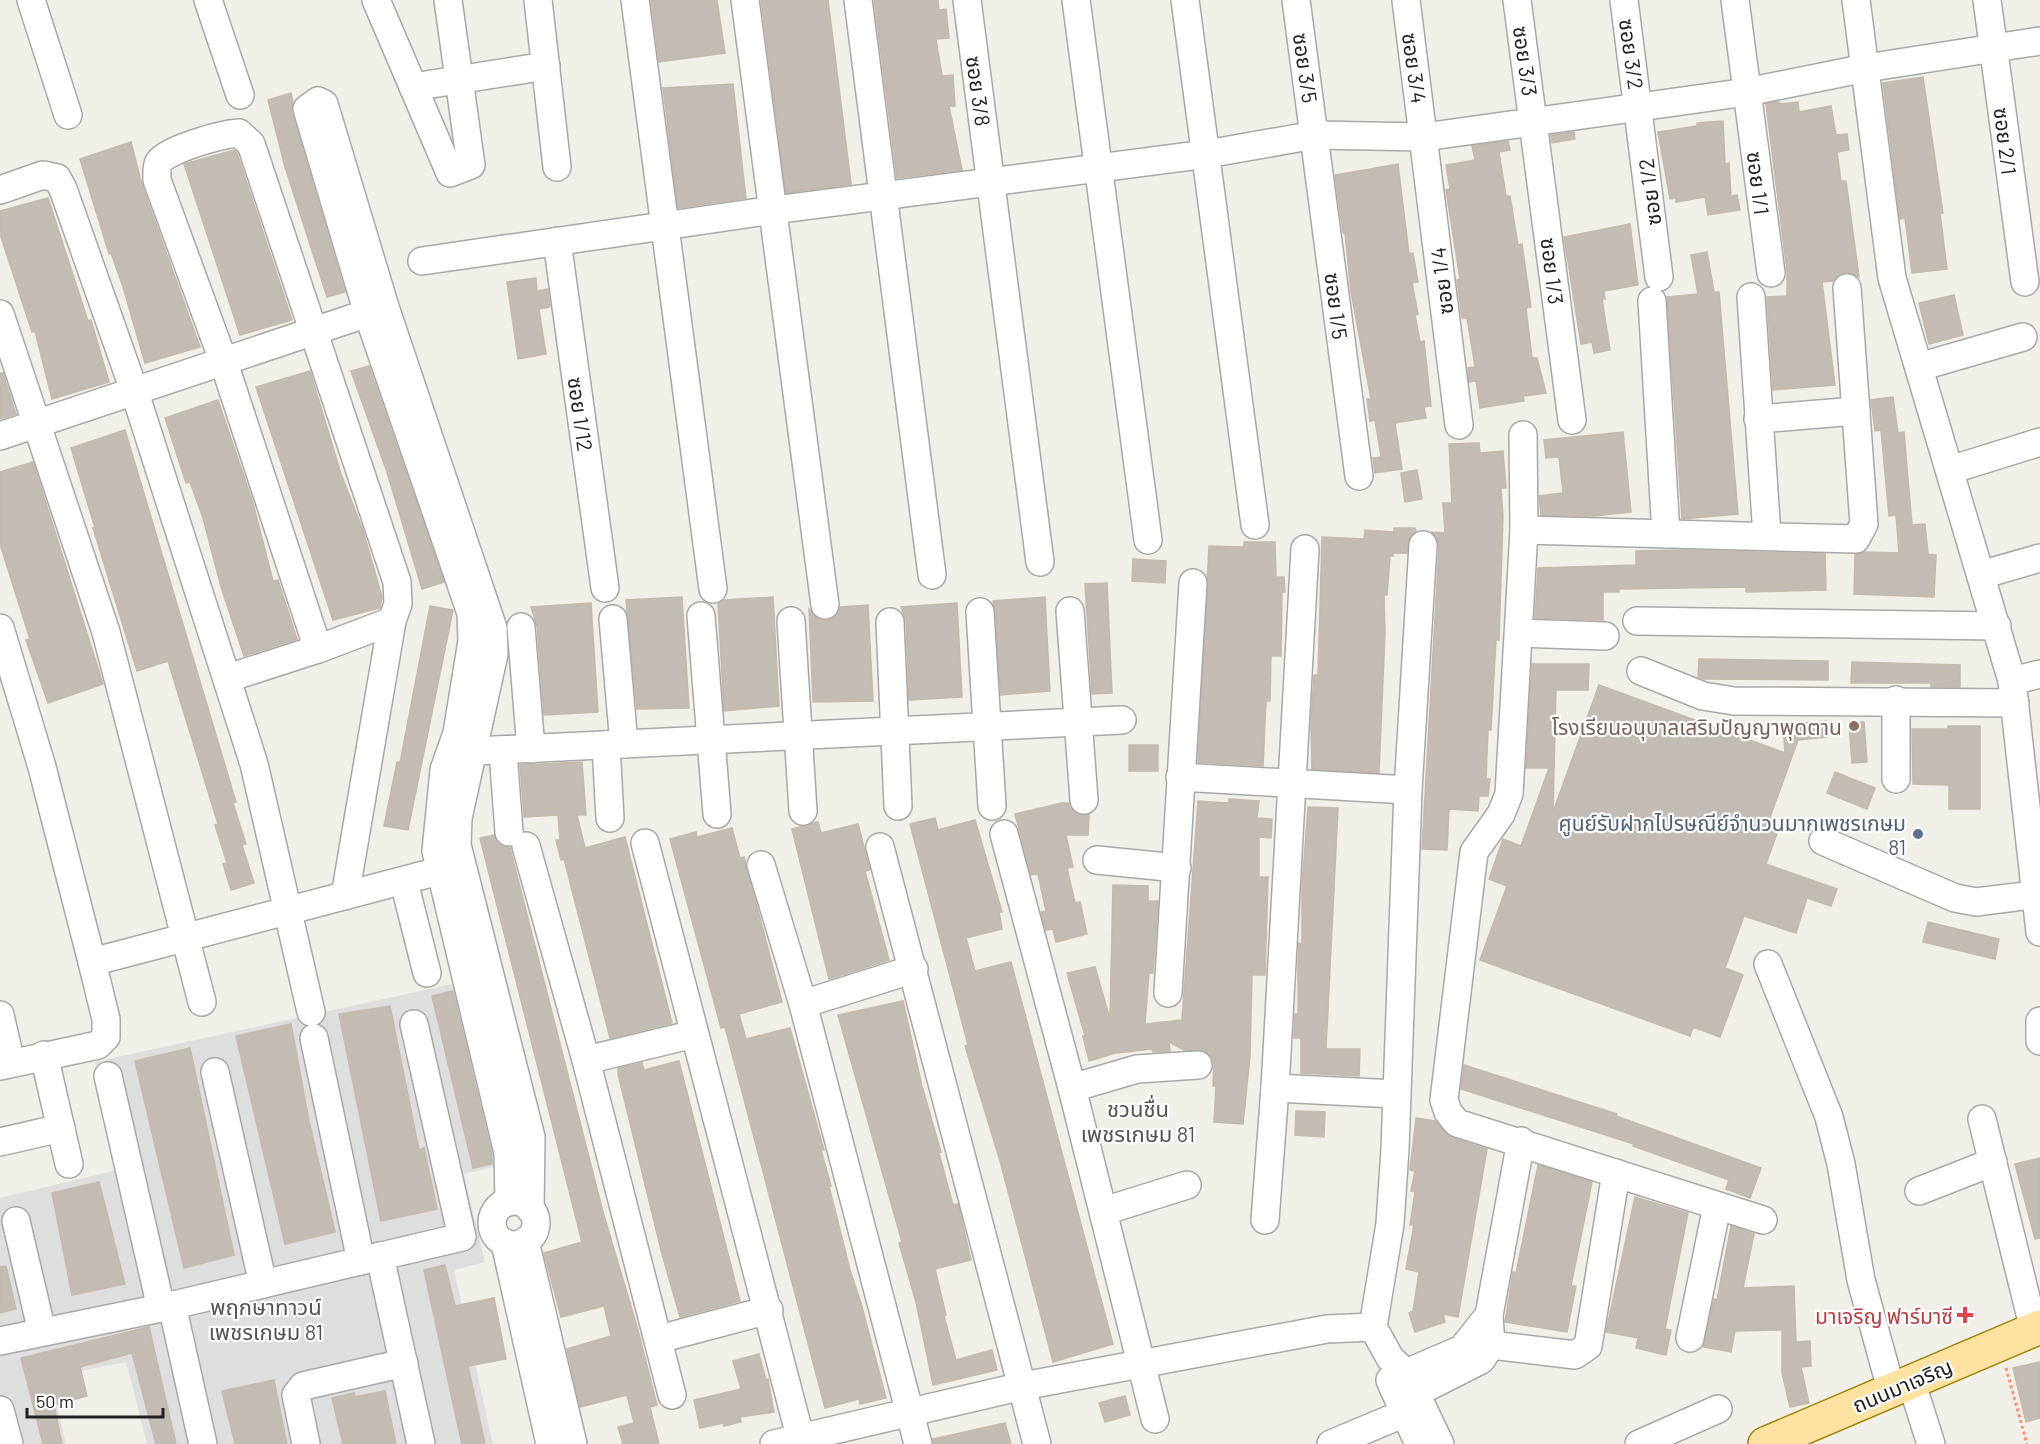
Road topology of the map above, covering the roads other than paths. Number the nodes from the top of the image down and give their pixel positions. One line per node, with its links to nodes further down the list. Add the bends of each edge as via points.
1 (31, 0): 28 (street)
2 (208, 0): 26 (street)
3 (375, 0): 24 (street)
4 (448, 0): 23 (street)
5 (538, 0): 21 (street)
6 (635, 0): 39 (street)
7 (745, 0): 38 (street)
8 (858, 0): 37 (street)
9 (967, 0): 35 (street, ซอย 3/8)
10 (1076, 0): 34 (street)
11 (1185, 0): 32 (street)
12 (1296, 0): 30 (street, ซอย 3/5)
13 (1406, 0): 31 (street, ซอย 3/4)
14 (1517, 0): 29 (street, ซอย 3/3)
15 (1624, 0): 27 (street, ซอย 3/2)
16 (1735, 0): 25 (street, ซอย 1/1)
17 (1856, 0): 22 (street)
18 (1988, 0): 20 (street, ซอย 2/1)
19 (2040, 40): 20 (street)
20 (1994, 47): 22 (street); 43 (street, ซอย 2/1)
21 (546, 66): 23 (street); 33 (street)
22 (1866, 69): 25 (street); 51 (street, via 1893,278)
23 (459, 80): 24 (street); 24 (street, via 471,165 450,173)
24 (413, 87)
25 (1747, 92): 27 (street); 42 (street, ซอย 1/1)
26 (240, 94)
27 (1640, 107): 29 (street); 65 (street, ซอย 1/2, via 1656,289)
28 (68, 116)
29 (1534, 122): 31 (street); 55 (street, ซอย 1/3)
30 (1316, 135): 31 (street); 32 (street); 62 (street, ซอย 1/5)
31 (1424, 137): 57 (street, ซอย 1/4)
32 (1207, 154): 34 (street); 63 (street)
33 (557, 167)
34 (1097, 168): 35 (street); 67 (street)
35 (991, 182): 37 (street); 71 (street, ซอย 3/8)
36 (0, 190): 52 (street, via 43,175 57,178)
37 (885, 196): 38 (street); 72 (street)
38 (774, 210): 39 (street); 77 (street)
39 (665, 226): 40 (street); 76 (street)
40 (557, 241): 41 (street); 75 (street, ซอย 1/12)
41 (422, 261)
42 (1771, 273)
43 (2025, 282)
44 (1847, 288): 53 (street)
45 (1751, 297): 54 (street)
46 (376, 311): 46 (street, via 307,109 318,101 324,104); 48 (street); 106 (street, via 493,628 494,654)
47 (0, 314): 56 (street)
48 (314, 330): 50 (street); 50 (street, via 251,144 239,133 226,134 165,155 158,164 157,180); 82 (street, via 397,582 398,604)
49 (2023, 337): 51 (street)
50 (224, 363): 52 (street); 91 (street)
51 (1919, 367): 61 (street)
52 (135, 393): 56 (street); 94 (street)
53 (1856, 411): 54 (street); 66 (street, via 1864,524 1861,533 1856,539)
54 (1758, 419): 66 (street)
55 (1572, 420)
56 (35, 423): 59 (street); 131 (street, via 106,632)
57 (1459, 425)
58 (1523, 435): 64 (street)
59 (0, 436)
60 (2040, 442): 61 (street)
61 (1950, 470): 73 (street)
62 (1359, 476)
63 (1256, 525)
64 (1524, 530): 65 (street); 89 (street)
65 (1666, 534): 66 (street)
66 (1767, 536)
67 (1148, 540)
68 (1423, 545): 111 (street)
69 (1305, 549): 109 (street)
70 (2040, 558): 73 (street)
71 (1040, 562)
72 (932, 575)
73 (1981, 575): 86 (street)
74 (1193, 583): 107 (street)
75 (605, 588)
76 (713, 589)
77 (825, 605)
78 (1070, 611): 98 (street)
79 (980, 612): 99 (street)
80 (701, 616): 102 (street)
81 (613, 619): 103 (street)
82 (392, 621): 91 (street); 128 (street)
83 (791, 621): 101 (street)
84 (1637, 621): 86 (street)
85 (890, 622): 100 (street)
86 (1997, 626): 95 (street)
87 (521, 627): 104 (street)
88 (0, 628): 132 (street, via 42,767)
89 (1518, 633): 90 (street); 155 (street, via 1509,794 1501,814 1474,852 1444,1100 1457,1123)
90 (1605, 636)
91 (318, 649): 94 (street)
92 (1641, 671): 96 (street, via 1703,696 1734,700)
93 (2040, 674): 95 (street)
94 (228, 678): 129 (street, via 254,764)
95 (2013, 692): 96 (street); 110 (street)
96 (1896, 700): 108 (street)
97 (1122, 720): 98 (street)
98 (1078, 723): 99 (street); 112 (street)
99 (987, 727): 100 (street); 114 (street)
100 (896, 731): 101 (street); 113 (street)
101 (798, 736): 102 (street); 115 (street)
102 (711, 740): 103 (street); 116 (street)
103 (615, 745): 104 (street); 117 (street)
104 (531, 749): 105 (street)
105 (503, 752): 106 (street); 145 (street, via 517,839)
106 (461, 753): 124 (street, via 457,845)
107 (1180, 777): 109 (street); 125 (street)
108 (1896, 779)
109 (1290, 782): 111 (street); 151 (street)
110 (2032, 786): 127 (street)
111 (1408, 790): 152 (street)
112 (1084, 801)
113 (898, 806)
114 (992, 806)
115 (803, 811)
116 (717, 814)
117 (610, 819)
118 (1004, 834): 150 (street)
119 (1824, 841): 127 (street, via 1955,898 1976,902)
120 (645, 843): 142 (street)
121 (880, 846): 134 (street)
122 (1097, 860): 125 (street)
123 (761, 865): 138 (street)
124 (451, 868): 126 (street); 162 (street, via 531,1137)
125 (1177, 868): 136 (street)
126 (404, 882): 128 (street); 135 (street)
127 (2038, 895): 130 (street)
128 (345, 896): 129 (street)
129 (288, 910): 131 (street); 170 (street)
130 (2040, 932)
131 (185, 937): 132 (street); 137 (street)
132 (92, 962): 144 (street, via 106,1019 106,1036 98,1045)
133 (1768, 964): 185 (street, via 1829,1118 1841,1164 1860,1280)
134 (914, 969): 138 (street); 186 (street)
135 (427, 973)
136 (1168, 993)
137 (202, 1002)
138 (803, 1004): 191 (street)
139 (0, 1015): 146 (street)
140 (2040, 1021): 143 (street)
141 (414, 1024): 169 (street)
142 (694, 1034): 145 (street); 173 (street)
143 (2040, 1041)
144 (44, 1055): 146 (street); 154 (street)
145 (585, 1060): 179 (street)
146 (5, 1065)
147 (1198, 1065): 150 (street, via 1137,1070)
148 (214, 1071): 171 (street)
149 (108, 1076): 172 (street)
150 (1072, 1088): 164 (street)
151 (1275, 1088): 152 (street); 165 (street)
152 (1396, 1094): 175 (street, via 1390,1224)
153 (1982, 1119): 157 (street)
154 (61, 1128): 156 (street); 158 (street)
155 (1521, 1141): 159 (street); 174 (street)
156 (0, 1142)
157 (1993, 1162): 161 (street); 176 (street)
158 (69, 1164)
159 (1616, 1173): 163 (street); 181 (street, via 1588,1346 1575,1354)
160 (1187, 1185): 164 (street)
161 (1919, 1191)
162 (520, 1205): 168 (street, via 497,1209); 168 (street, via 534,1215 535,1229)
163 (1717, 1206): 166 (street); 178 (street)
164 (1104, 1211): 184 (street)
165 (1265, 1220)
166 (1763, 1220)
167 (16, 1221): 177 (street)
168 (505, 1236): 169 (street, via 473,1241); 182 (street)
169 (462, 1237): 170 (street)
170 (370, 1259): 171 (street); 183 (street)
171 (263, 1284): 172 (street)
172 (166, 1306): 177 (street); 196 (street)
173 (769, 1310): 179 (street); 193 (street)
174 (1489, 1314): 181 (street); 187 (street, via 1462,1349)
175 (1373, 1328): 184 (street, via 1327,1329); 187 (street)
176 (2037, 1328): 185 (main road, ถนนมาเจริญ)
177 (42, 1332): 180 (street)
178 (1690, 1338)
179 (659, 1340): 188 (street)
180 (0, 1341)
181 (1491, 1345): 187 (street, via 1481,1360)
182 (540, 1350): 199 (street); 200 (street)
183 (404, 1363): 197 (street, via 303,1386 296,1395); 198 (street)
184 (1142, 1364): 186 (street); 192 (street)
185 (1901, 1385): 207 (main road, ถนนมาเจริญ); 208 (street)
186 (1023, 1386): 191 (street); 203 (street)
187 (1401, 1387): 204 (street); 205 (street); 206 (street)
188 (672, 1395)
189 (1718, 1409): 194 (street)
190 (0, 1410): 195 (street)
191 (909, 1411): 193 (street); 202 (street)
192 (1155, 1419)
193 (801, 1440): 201 (street)
194 (1648, 1442)
195 (9, 1444)
196 (203, 1444)
197 (306, 1444)
198 (421, 1444)
199 (550, 1444)
200 (573, 1444)
201 (774, 1444)
202 (918, 1444)
203 (1037, 1444)
204 (1330, 1444)
205 (1419, 1444)
206 (1440, 1444)
207 (1765, 1444)
208 (1931, 1444)

